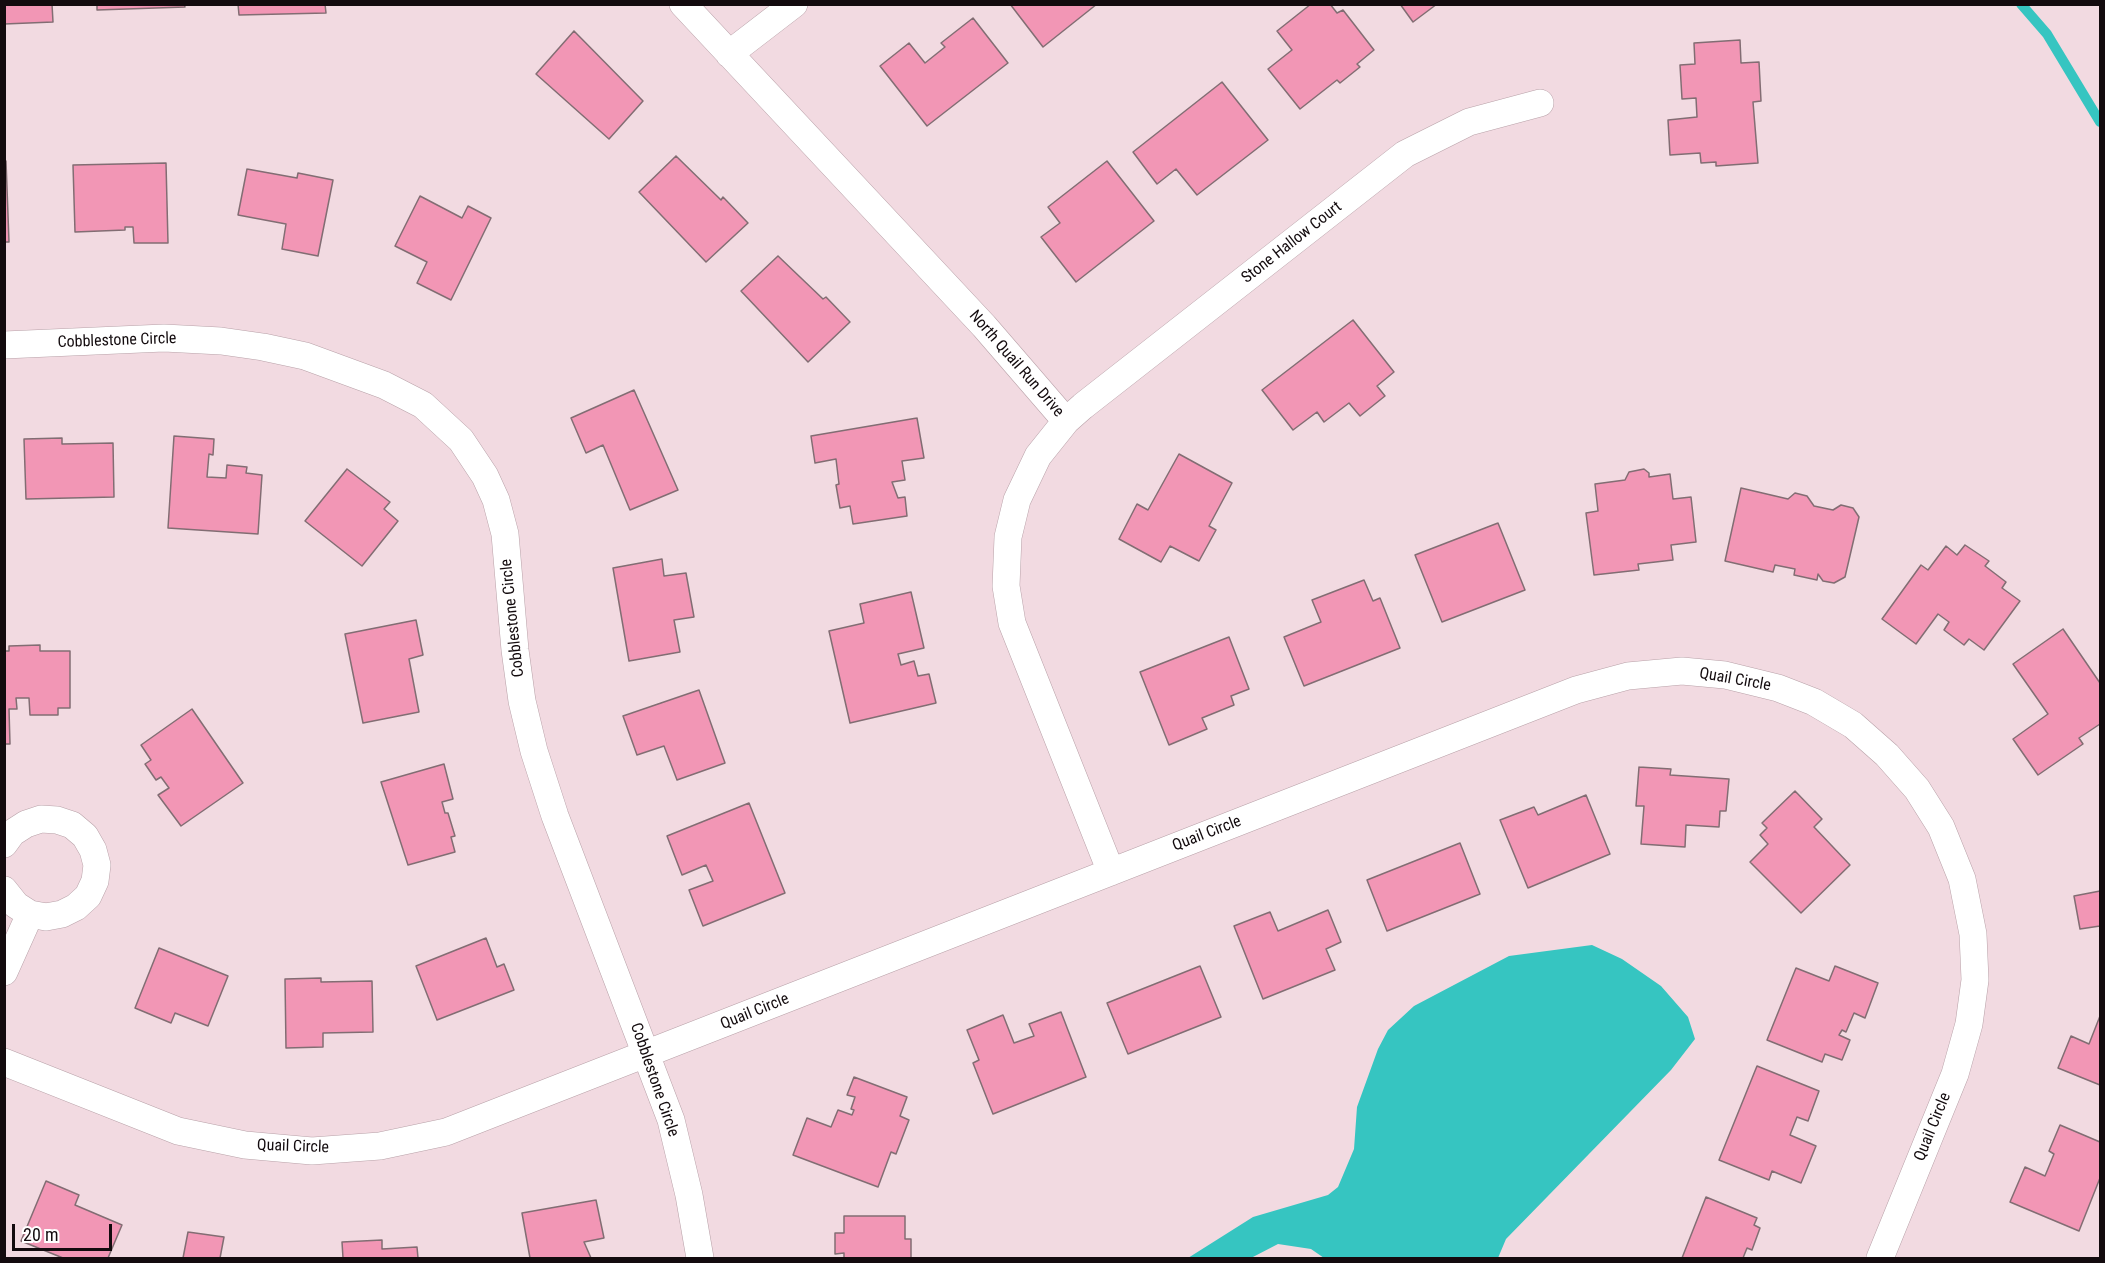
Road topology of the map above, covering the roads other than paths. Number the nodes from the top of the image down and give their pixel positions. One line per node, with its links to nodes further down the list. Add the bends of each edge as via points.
1 (683, 4): 3 (street, North Quail Run Drive)
2 (794, 4): 3 (street)
3 (729, 54): 6 (street, North Quail Run Drive, via 984,326)
4 (1539, 103): 6 (street, Stone Hallow Court, via 1469,122 1405,154)
5 (4, 345): 12 (street, Cobblestone Circle, via 164,338 263,347 304,356 384,385 423,405 461,440 485,476 506,534 515,650 534,751)
6 (1066, 421): 8 (street, North Quail Run Drive, via 1038,456 1017,500 1008,537 1006,586 1012,624)
7 (4, 844): 10 (street, via 26,824 41,819 57,820 72,825 93,850 97,865 88,896 62,914)
8 (1111, 872): 12 (street, Quail Circle); 15 (street, Quail Circle, via 1576,690 1628,676 1682,671 1725,675 1814,702 1853,725 1917,789 1941,827 1962,879 1973,934 1975,980 1955,1074)
9 (4, 890): 10 (street)
10 (30, 914): 11 (street)
11 (4, 972)
12 (647, 1055): 13 (street, Quail Circle, via 446,1132 380,1146 312,1151 245,1145 178,1131); 14 (street, Cobblestone Circle, via 671,1120)
13 (4, 1062)
14 (700, 1258)
15 (1880, 1258)

